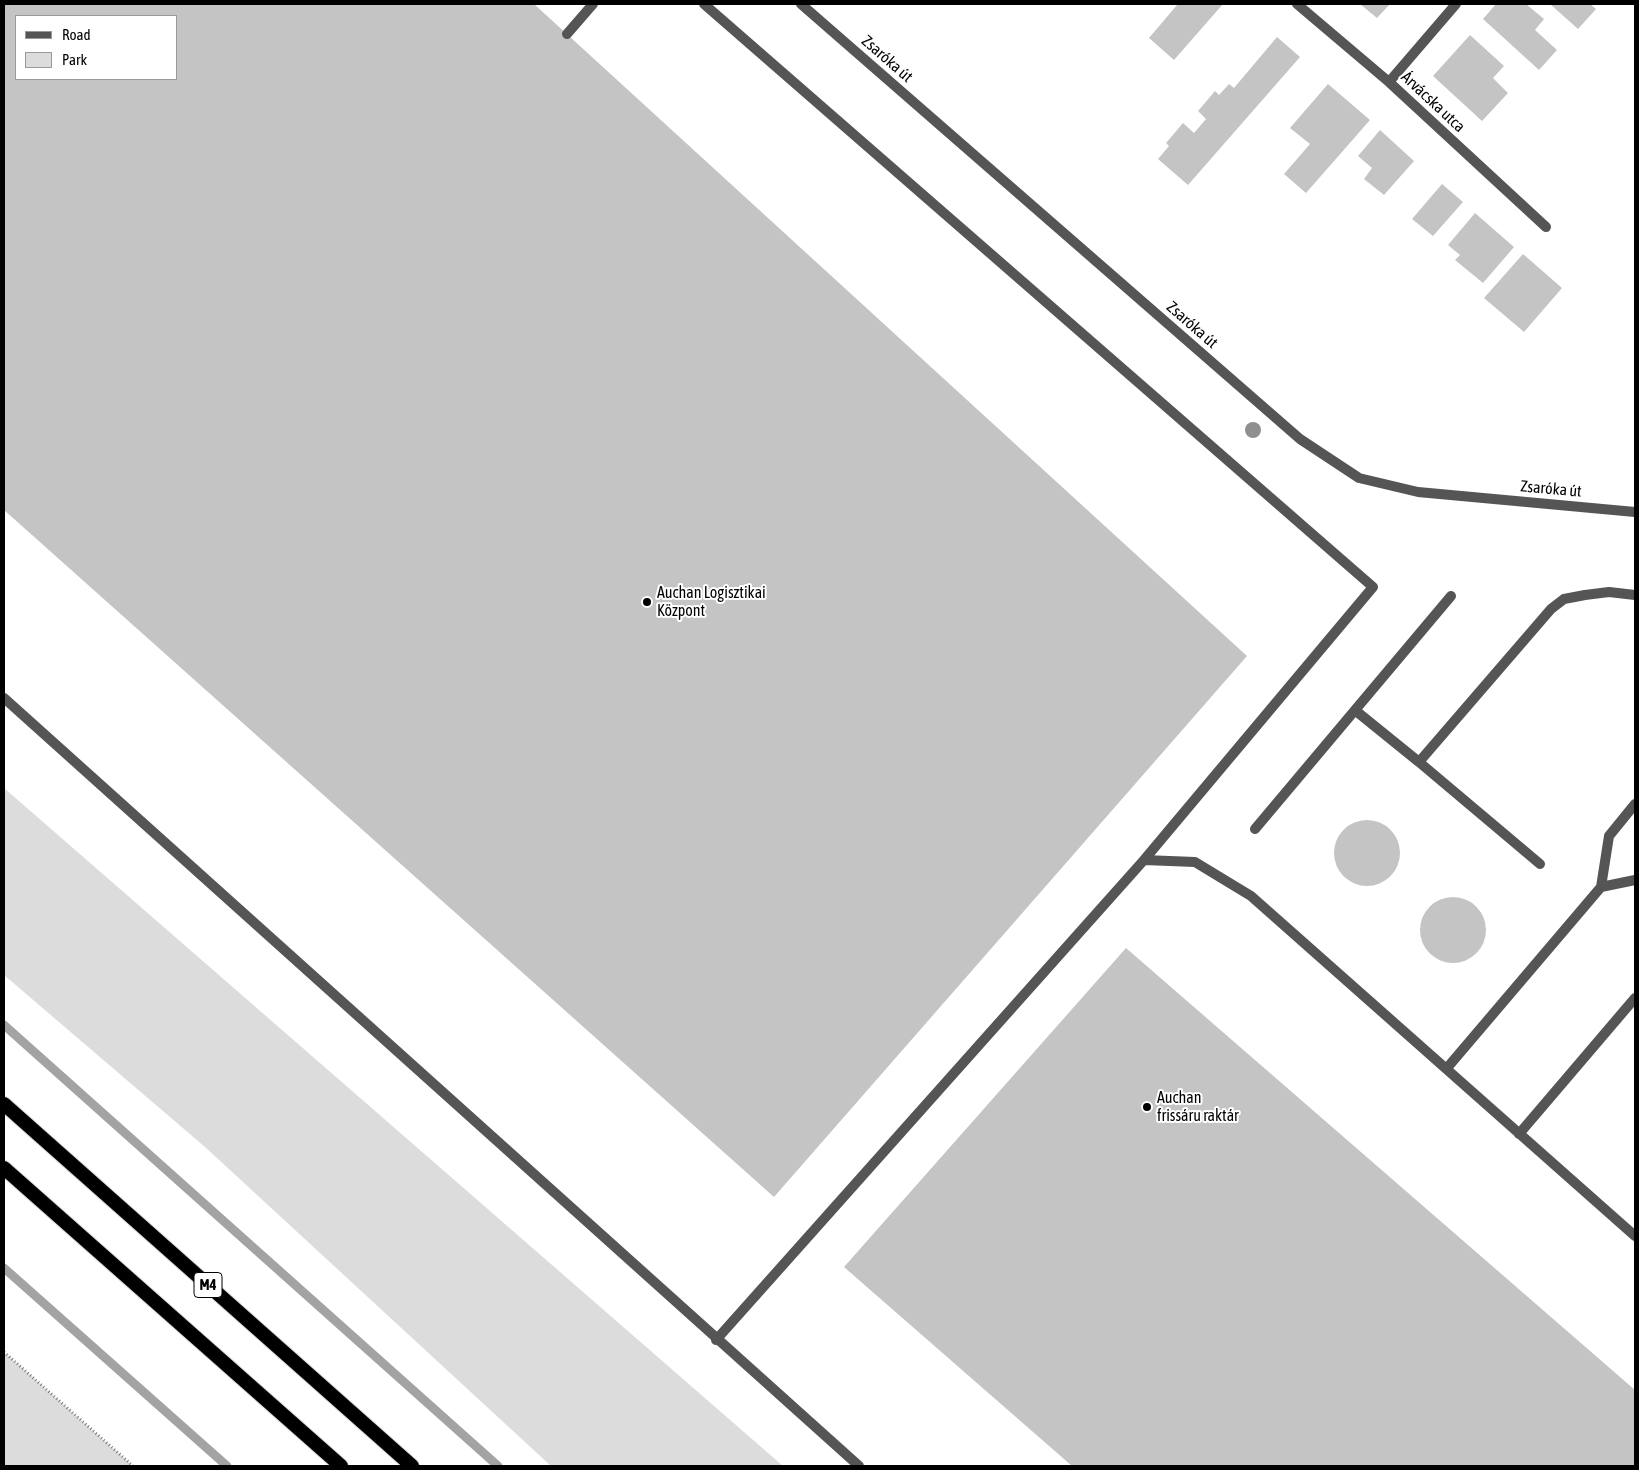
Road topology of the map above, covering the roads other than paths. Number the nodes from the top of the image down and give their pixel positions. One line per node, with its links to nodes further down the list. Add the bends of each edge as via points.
1 (593, 4): 6 (street)
2 (704, 4): 17 (street, via 1373,587)
3 (801, 4): 9 (street, Zsaróka út, via 1300,439 1359,478 1418,492)
4 (1297, 4): 7 (street, Árvácska utca)
5 (1456, 4): 7 (street)
6 (567, 34)
7 (1389, 82): 8 (street, Árvácska utca)
8 (1546, 227)
9 (1635, 512)
10 (1451, 596): 13 (street)
11 (1635, 596): 14 (street, via 1609,592 1564,599 1551,609)
12 (4, 698): 27 (street)
13 (1356, 710): 14 (street); 16 (street)
14 (1419, 762): 18 (street)
15 (1635, 804): 20 (street, via 1609,836)
16 (1255, 829)
17 (1144, 860): 22 (street, via 1195,862 1251,896); 27 (street)
18 (1540, 864)
19 (1635, 880): 20 (street)
20 (1601, 887): 22 (street)
21 (1635, 998): 24 (street)
22 (1446, 1068): 24 (street)
23 (4, 1104): 29 (highway, M4)
24 (1520, 1134): 26 (street)
25 (4, 1168): 28 (highway)
26 (1635, 1236)
27 (716, 1340): 30 (street)
28 (341, 1466)
29 (412, 1466)
30 (859, 1466)

